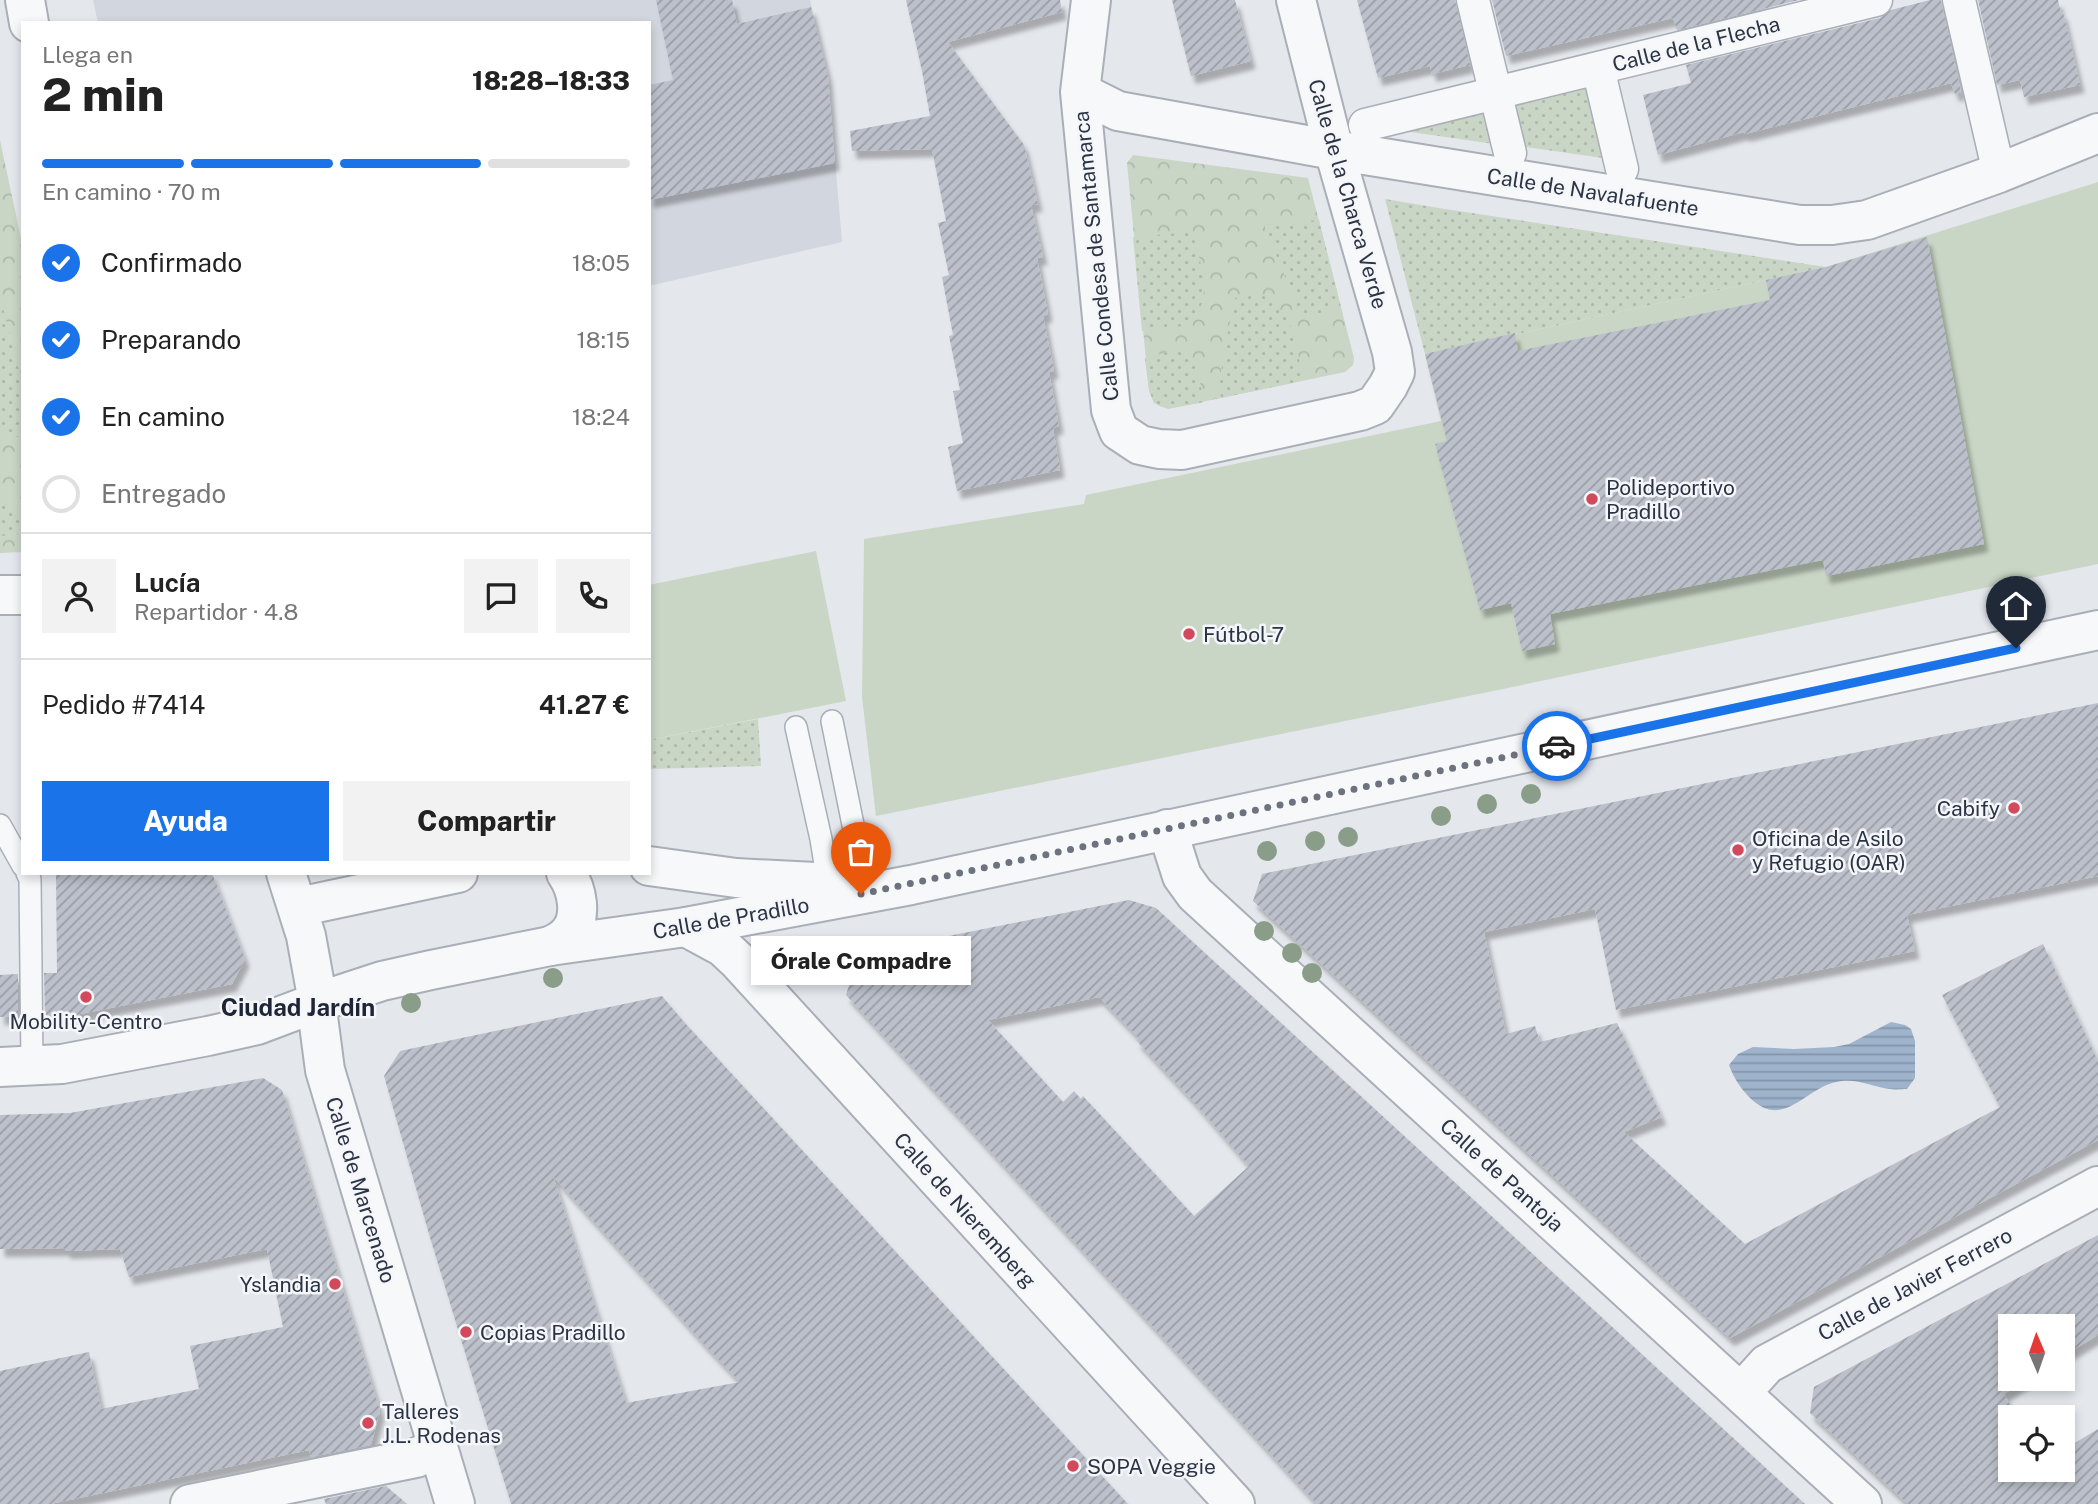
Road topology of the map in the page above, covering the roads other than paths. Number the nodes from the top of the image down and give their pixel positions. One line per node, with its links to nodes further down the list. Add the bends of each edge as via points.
1 (25, 0): 7 (street)
2 (1091, 0): 9 (street, Calle Condesa de Santamarca)
3 (1296, 0): 13 (street, Calle de la Charca Verde)
4 (1473, 0): 10 (street)
5 (1876, 0): 8 (street, Calle de la Flecha)
6 (1959, 0): 16 (street)
7 (29, 21)
8 (1598, 68): 10 (street, Calle de la Flecha); 15 (street, Calle de la Flecha)
9 (1080, 92): 13 (street, Calle de Navalafuente, via 1118,111); 17 (street, Calle Condesa de Santamarca, via 1111,410 1119,431 1140,446 1182,450 1360,411 1375,405)
10 (1495, 93): 11 (street, Calle de la Flecha); 14 (street)
11 (1365, 125)
12 (2098, 133): 16 (street, Calle de Navalafuente)
13 (1334, 150): 16 (street, Calle de Navalafuente, via 1800,225 1867,220); 17 (street, Calle de la Charca Verde, via 1392,352 1395,372)
14 (1510, 153)
15 (1622, 169)
16 (1999, 173)
17 (1388, 386)
18 (0, 595): 19 (street)
19 (21, 595)
20 (2098, 630): 24 (street, Calle de Pradillo)
21 (832, 721): 30 (lane)
22 (796, 727): 30 (lane, via 821,839)
23 (0, 825): 25 (lane)
24 (1167, 829): 31 (street, Calle de Pradillo); 38 (street, Calle de Pantoja, via 1182,876 1195,894)
25 (21, 862)
26 (651, 866): 30 (street, Calle de Pradillo, via 736,878)
27 (28, 875): 36 (lane)
28 (438, 875): 32 (street)
29 (567, 875): 34 (street, via 578,905 576,917 571,931)
30 (846, 884): 31 (street, Calle de Pradillo)
31 (911, 885): 33 (street, Calle de Pradillo)
32 (292, 890): 35 (street, Calle de Marcenado)
33 (686, 927): 34 (street, Calle de Pradillo); 42 (street, Calle de Nieremberg, via 737,960)
34 (551, 947): 35 (street, Calle de Pradillo, via 382,981)
35 (318, 1002): 36 (street, Calle de Pradillo, via 245,1028 99,1058); 39 (street, Calle de Marcenado, via 325,1070)
36 (16, 1067)
37 (2098, 1186): 38 (street, Calle de Javier Ferrero, via 1768,1364)
38 (1744, 1395): 43 (street, Calle de Pantoja)
39 (437, 1444): 40 (street, via 416,1458); 41 (street, Calle de Marcenado)
40 (190, 1504)
41 (455, 1504)
42 (1235, 1504)
43 (1862, 1504)

